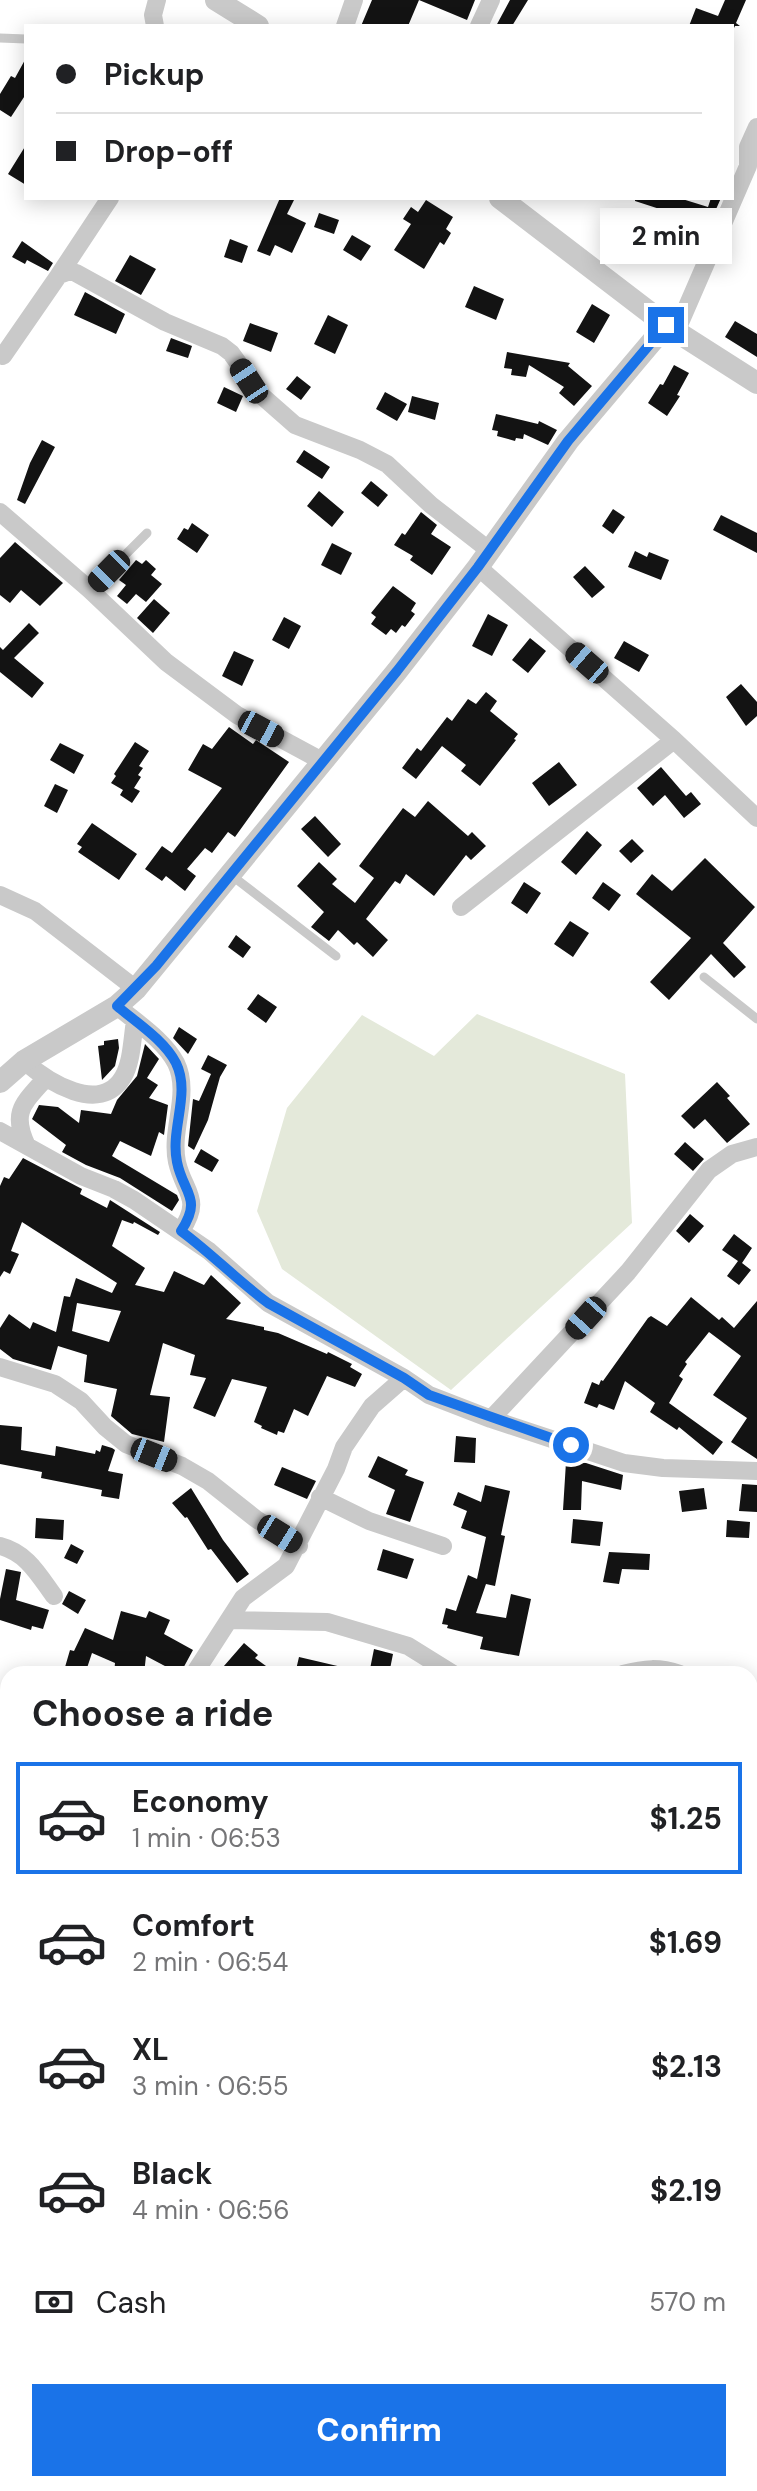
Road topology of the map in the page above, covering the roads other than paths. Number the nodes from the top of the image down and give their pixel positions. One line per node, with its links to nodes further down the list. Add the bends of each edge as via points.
1 (157, 0): 5 (street)
2 (216, 0): 6 (street)
3 (354, 0): 7 (street)
4 (491, 0): 8 (street)
5 (155, 24)
6 (255, 24)
7 (346, 24)
8 (480, 24)
9 (0, 38): 10 (lane)
10 (24, 39)
11 (757, 127): 12 (street)
12 (734, 195)
13 (109, 200): 16 (street)
14 (503, 200): 17 (street)
15 (732, 200): 17 (street)
16 (59, 275): 18 (street); 22 (street, via 76,273 165,322 222,346 262,396 295,425 387,464)
17 (671, 328): 19 (street); 22 (street, via 568,441)
18 (1, 356)
19 (757, 383)
20 (0, 512): 23 (street)
21 (147, 533): 23 (lane)
22 (484, 559): 24 (street); 25 (street)
23 (90, 590): 25 (street, via 206,693)
24 (674, 740): 26 (street); 29 (street)
25 (322, 761): 27 (street)
26 (757, 818)
27 (231, 875): 30 (lane); 32 (street)
28 (0, 895): 32 (street, via 35,911)
29 (461, 907)
30 (336, 956)
31 (704, 977): 34 (lane)
32 (136, 989): 33 (street)
33 (117, 1006): 35 (street); 36 (street)
34 (757, 1019)
35 (135, 1021): 37 (street, via 128,1068 112,1089 79,1093); 42 (street, via 170,1051 182,1085 176,1161 193,1205)
36 (24, 1061): 37 (street); 38 (street)
37 (45, 1079): 40 (street, via 19,1114)
38 (0, 1082)
39 (0, 1131): 40 (street)
40 (27, 1146): 42 (street, via 134,1200)
41 (757, 1147): 45 (street, via 732,1154 709,1170 628,1272)
42 (181, 1231): 44 (street, via 268,1303)
43 (0, 1367): 49 (street, via 55,1384 126,1444 208,1481)
44 (404, 1378): 45 (street, via 429,1395); 47 (street, via 372,1406)
45 (491, 1419): 46 (street, via 644,1467)
46 (757, 1471)
47 (320, 1497): 49 (street); 50 (street, via 369,1521)
48 (0, 1546): 51 (street, via 27,1559)
49 (299, 1546): 52 (street, via 286,1566 243,1598)
50 (443, 1546)
51 (54, 1596)
52 (229, 1620): 53 (street); 54 (street, via 327,1622 408,1646)
53 (199, 1666)
54 (440, 1666)

